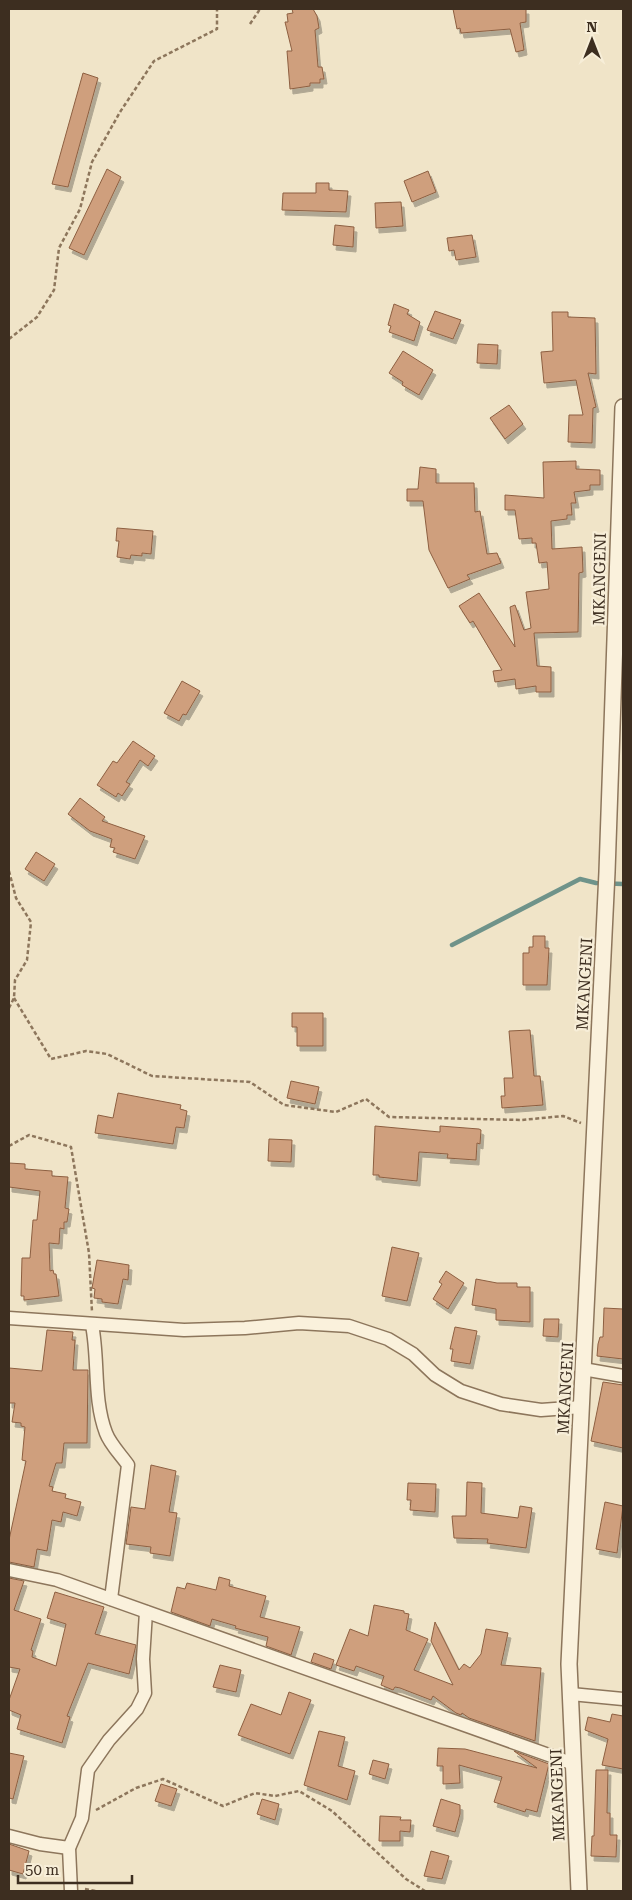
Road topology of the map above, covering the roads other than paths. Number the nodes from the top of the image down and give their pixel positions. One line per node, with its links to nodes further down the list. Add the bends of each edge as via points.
1 (623, 407): 2 (street, MKANGENI, via 617,546)
2 (619, 696): 5 (street, MKANGENI, via 606,887)
3 (9, 1318): 4 (street)
4 (92, 1325): 7 (street, via 184,1330 299,1323 349,1326 388,1339 461,1391 501,1404 541,1410); 9 (street, via 97,1350 99,1407 106,1434 128,1465)
5 (583, 1369): 6 (street); 7 (street, MKANGENI)
6 (623, 1376)
7 (582, 1407): 11 (street, MKANGENI)
8 (9, 1570): 9 (street, via 58,1580)
9 (111, 1599): 10 (street)
10 (146, 1612): 13 (street); 15 (street, via 146,1693 88,1770 82,1818)
11 (571, 1694): 12 (street); 13 (street, MKANGENI)
12 (623, 1700)
13 (574, 1764): 17 (street, MKANGENI)
14 (9, 1836): 15 (street)
15 (69, 1848): 16 (street)
16 (70, 1891)
17 (579, 1891)

